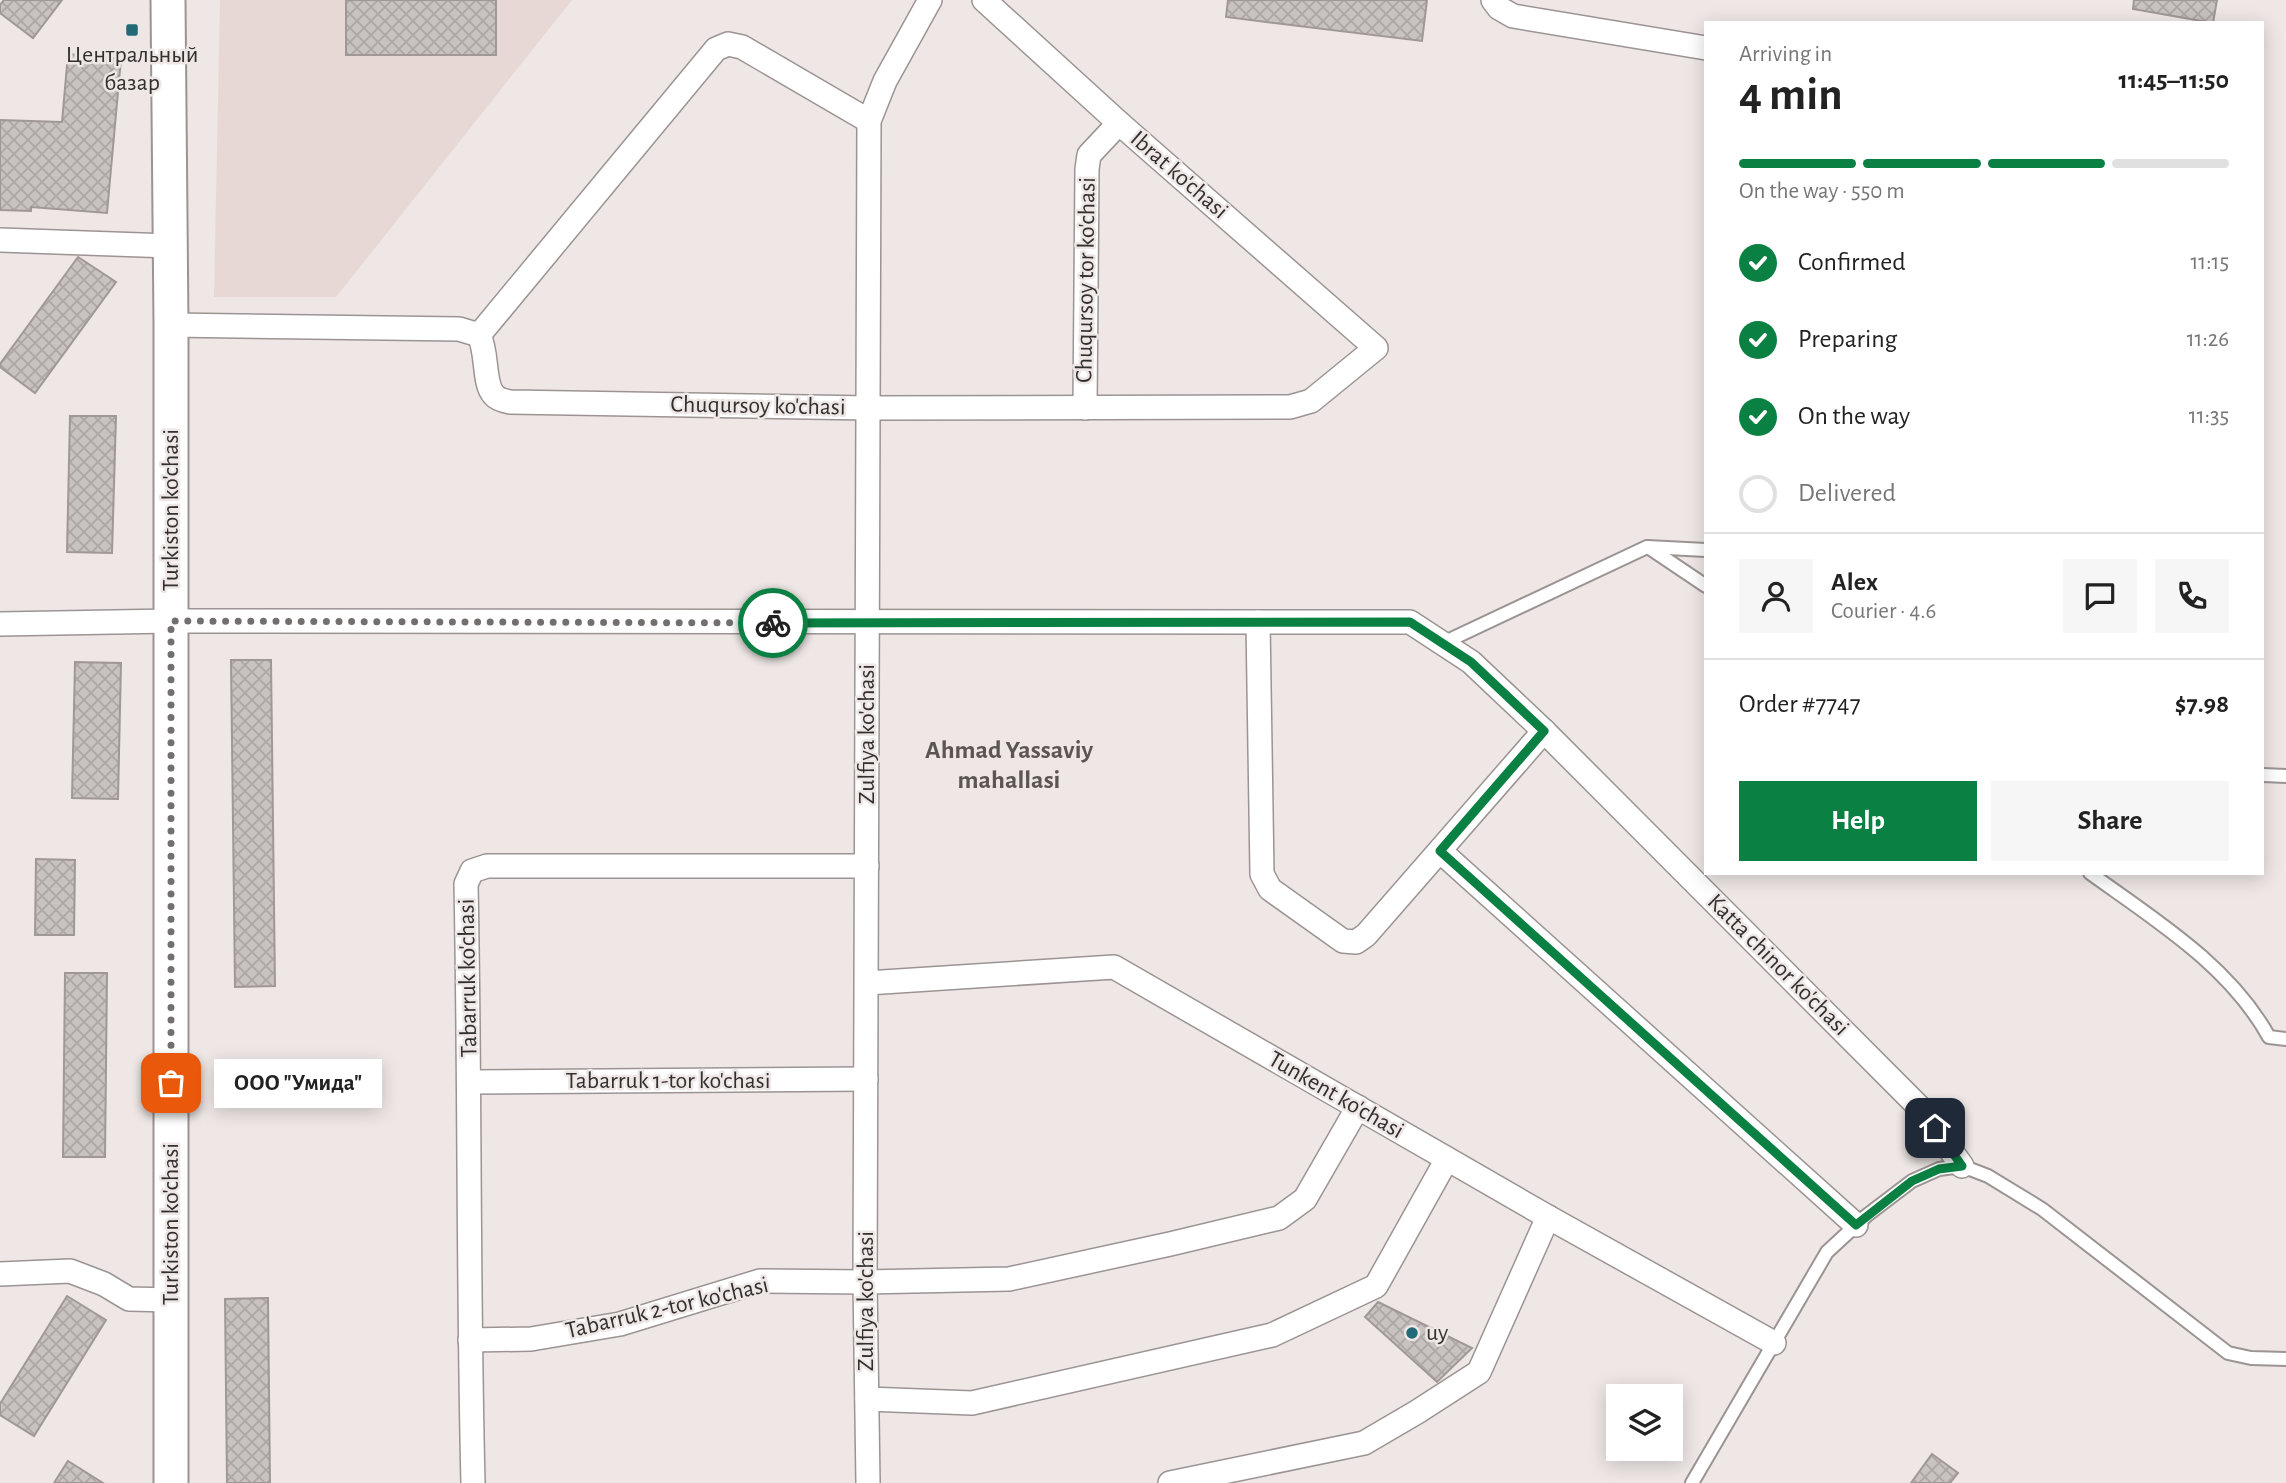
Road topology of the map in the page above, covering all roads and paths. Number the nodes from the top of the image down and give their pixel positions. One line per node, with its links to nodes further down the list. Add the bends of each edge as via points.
1 (168, 0): 9 (main road, Turkiston ko'chasi)
2 (930, 0): 6 (street, Zulfiya ko'chasi, via 885,81)
3 (984, 0): 7 (street, Ibrat ko'chasi)
4 (1493, 0): 5 (street, via 1513,16)
5 (1704, 48)
6 (869, 121): 11 (street, via 742,47 728,44 716,49); 13 (street, Zulfiya ko'chasi)
7 (1119, 123): 12 (street, Ibrat ko'chasi); 14 (street, Chuqursoy tor ko'chasi, via 1089,155 1087,169)
8 (0, 240): 9 (street)
9 (170, 246): 10 (main road, Turkiston ko'chasi)
10 (171, 325): 11 (street, via 460,329); 18 (main road, Turkiston ko'chasi)
11 (479, 335): 13 (street, Chuqursoy ko'chasi, via 494,396 510,402)
12 (1376, 348): 14 (street, Chuqursoy ko'chasi, via 1311,401 1290,407)
13 (869, 408): 14 (street, Chuqursoy ko'chasi); 20 (street, Zulfiya ko'chasi)
14 (1084, 408)
15 (1647, 547): 16 (lane); 17 (lane); 22 (lane)
16 (1704, 550)
17 (1704, 585)
18 (171, 621): 20 (street, Katta chinor ko'chasi); 21 (street, Katta chinor ko'chasi); 40 (main road, Turkiston ko'chasi)
19 (1258, 622): 20 (street, Katta chinor ko'chasi); 22 (street, Katta chinor ko'chasi, via 1410,622); 26 (street, via 1262,874 1270,889 1343,941 1356,942)
20 (867, 623): 27 (street, Zulfiya ko'chasi)
21 (0, 624)
22 (1443, 643): 23 (street, Katta chinor ko'chasi, via 1471,662)
23 (1544, 731): 26 (street); 35 (street, Katta chinor ko'chasi, via 1921,1109)
24 (2264, 775): 25 (lane)
25 (2286, 776)
26 (1440, 851): 37 (street)
27 (867, 866): 29 (street, Zulfiya ko'chasi); 32 (street, Tabarruk ko'chasi, via 487,866 471,872 466,884)
28 (2093, 875): 30 (lane, via 2189,943 2254,1010 2269,1037)
29 (867, 983): 31 (street, Zulfiya ko'chasi); 33 (street, Tunkent ko'chasi, via 1114,967)
30 (2286, 1039)
31 (866, 1079): 32 (street, Tabarruk 1-tor ko'chasi); 39 (street, Zulfiya ko'chasi)
32 (470, 1082): 41 (street, Tabarruk ko'chasi)
33 (1358, 1107): 34 (street, Tunkent ko'chasi); 39 (street, Tabarruk 2-tor ko'chasi, via 1305,1199 1279,1218 1009,1279)
34 (1447, 1159): 36 (street, Tunkent ko'chasi); 44 (street, via 1376,1286 1272,1335 972,1404)
35 (1962, 1166): 37 (lane, via 1939,1169 1912,1181); 43 (lane, via 1988,1176 2042,1209 2228,1353)
36 (1548, 1217): 42 (street, Tunkent ko'chasi); 48 (street, via 1479,1371 1364,1443)
37 (1856, 1225): 42 (lane, via 1828,1252)
38 (0, 1274): 40 (street, via 70,1271 129,1299)
39 (865, 1282): 41 (street, Tabarruk 2-tor ko'chasi, via 760,1281 620,1324 531,1339); 44 (street, Zulfiya ko'chasi)
40 (171, 1300): 45 (main road, Turkiston ko'chasi)
41 (470, 1340): 46 (street, Tabarruk ko'chasi)
42 (1774, 1343): 49 (lane)
43 (2286, 1359)
44 (867, 1399): 47 (street, Zulfiya ko'chasi)
45 (170, 1483)
46 (473, 1483)
47 (868, 1483)
48 (1170, 1483)
49 (1692, 1483)

